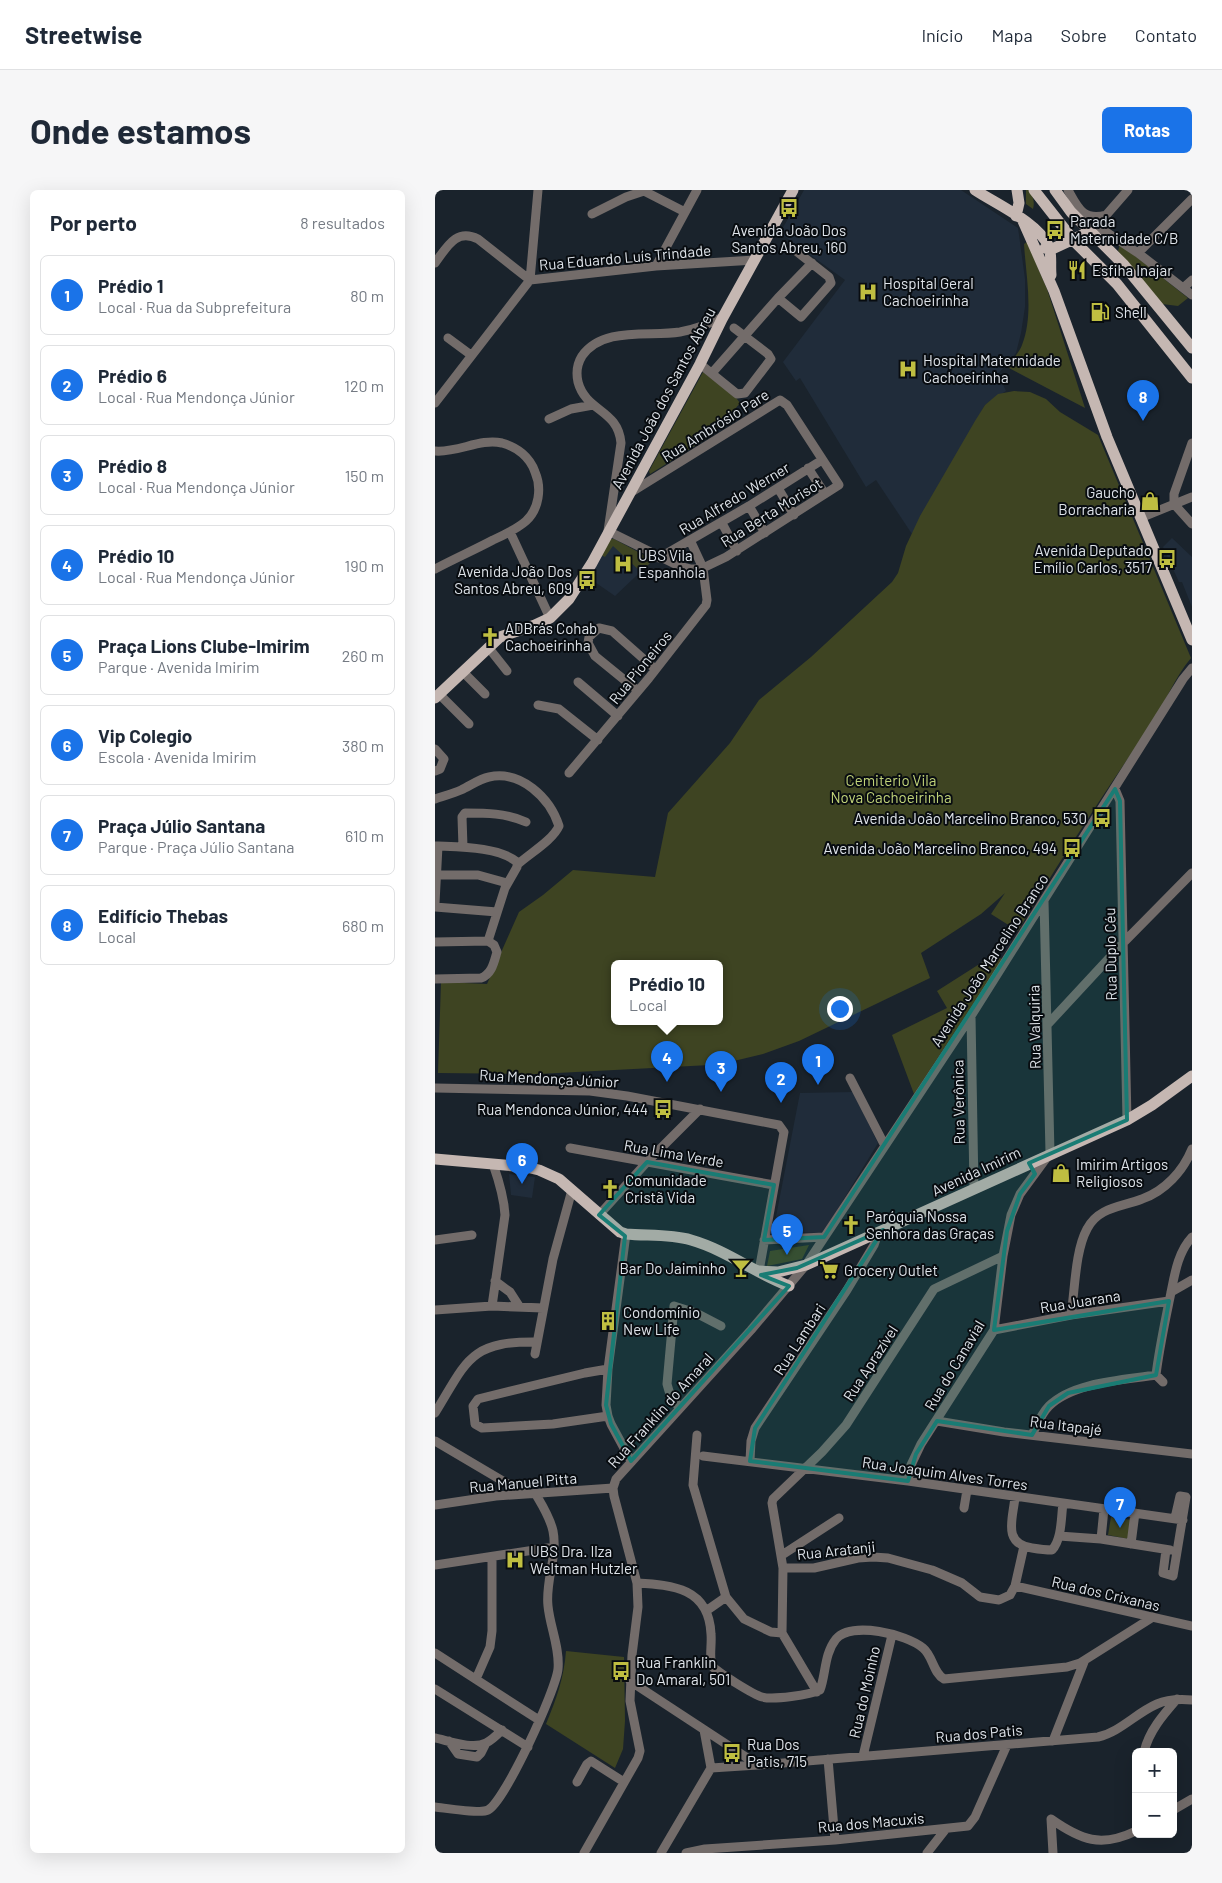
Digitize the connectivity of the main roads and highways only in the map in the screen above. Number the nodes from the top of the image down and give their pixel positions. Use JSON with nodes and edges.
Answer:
{"nodes":[{"id":1,"x":793,"y":190,"type":"edge"},
{"id":2,"x":975,"y":190,"type":"edge"},
{"id":3,"x":1017,"y":190,"type":"edge"},
{"id":4,"x":1034,"y":190,"type":"edge"},
{"id":5,"x":1055,"y":190,"type":"edge"},
{"id":6,"x":1061,"y":190,"type":"edge"},
{"id":7,"x":1020,"y":218,"type":"junction"},
{"id":8,"x":1080,"y":221,"type":"junction"},
{"id":9,"x":1094,"y":229,"type":"junction"},
{"id":10,"x":1074,"y":241,"type":"junction"},
{"id":11,"x":1050,"y":250,"type":"junction"},
{"id":12,"x":1054,"y":291,"type":"junction"},
{"id":13,"x":1192,"y":348,"type":"edge"},
{"id":14,"x":1192,"y":378,"type":"edge"},
{"id":15,"x":550,"y":616,"type":"junction"},
{"id":16,"x":1192,"y":640,"type":"edge"},
{"id":17,"x":437,"y":696,"type":"edge"},
{"id":18,"x":1190,"y":1077,"type":"edge"},
{"id":19,"x":435,"y":1159,"type":"edge"},
{"id":20,"x":759,"y":1271,"type":"junction"},
{"id":21,"x":789,"y":1286,"type":"road end"}],
"edges":[{"from":1,"to":15,"type":"main road","name":"Avenida João dos Santos Abreu"},
{"from":2,"to":7,"type":"main road"},
{"from":3,"to":7,"type":"main road"},
{"from":4,"to":10,"type":"main road"},
{"from":5,"to":8,"type":"main road"},
{"from":6,"to":8,"type":"main road"},
{"from":7,"to":11,"type":"main road"},
{"from":7,"to":12,"type":"main road"},
{"from":8,"to":9,"type":"main road"},
{"from":9,"to":10,"type":"main road"},
{"from":9,"to":13,"type":"main road"},
{"from":10,"to":11,"type":"main road"},
{"from":10,"to":14,"type":"main road"},
{"from":11,"to":12,"type":"main road"},
{"from":12,"to":16,"type":"main road"},
{"from":15,"to":17,"type":"main road","name":"Avenida João dos Santos Abreu"},
{"from":15,"to":17,"type":"main road","name":"Avenida João dos Santos Abreu"},
{"from":18,"to":20,"type":"main road","name":"Avenida Imirim"},
{"from":19,"to":20,"type":"main road","name":"Avenida Imirim"},
{"from":20,"to":21,"type":"main road"}]}
